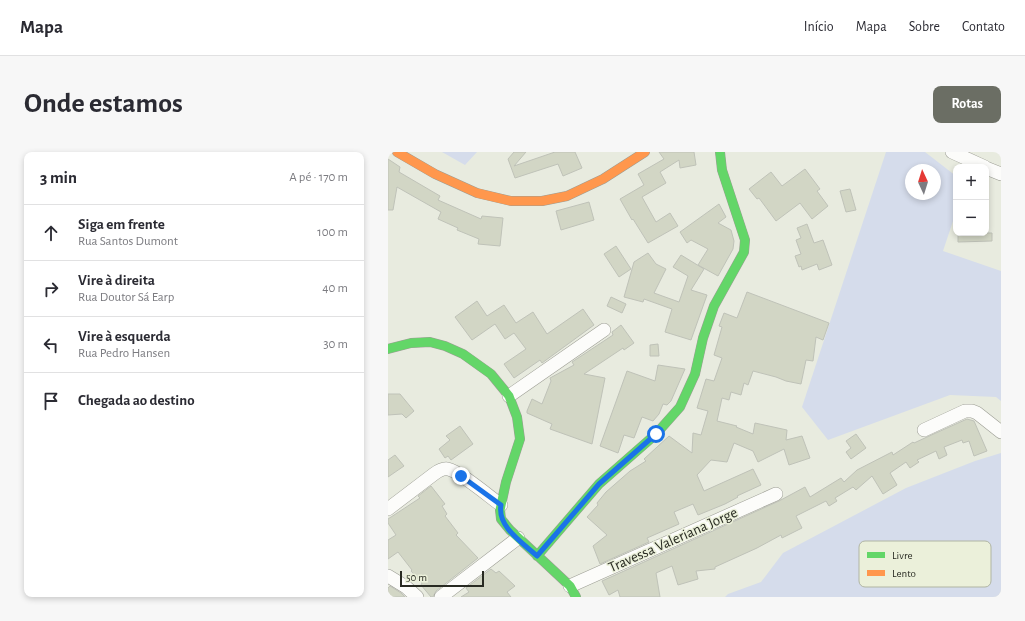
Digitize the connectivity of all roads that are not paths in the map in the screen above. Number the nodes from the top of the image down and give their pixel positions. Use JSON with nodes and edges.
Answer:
{"nodes":[{"id":1,"x":396,"y":152,"type":"edge"},
{"id":2,"x":645,"y":152,"type":"edge"},
{"id":3,"x":720,"y":152,"type":"edge"},
{"id":4,"x":952,"y":152,"type":"edge"},
{"id":5,"x":978,"y":164,"type":"edge"},
{"id":6,"x":989,"y":169,"type":"edge"},
{"id":7,"x":1001,"y":174,"type":"edge"},
{"id":8,"x":604,"y":330,"type":"dead end"},
{"id":9,"x":388,"y":349,"type":"edge"},
{"id":10,"x":509,"y":396,"type":"junction"},
{"id":11,"x":924,"y":430,"type":"dead end"},
{"id":12,"x":1001,"y":432,"type":"edge"},
{"id":13,"x":776,"y":494,"type":"dead end"},
{"id":14,"x":501,"y":505,"type":"junction"},
{"id":15,"x":388,"y":509,"type":"edge"},
{"id":16,"x":518,"y":538,"type":"junction"},
{"id":17,"x":537,"y":556,"type":"junction"},
{"id":18,"x":388,"y":576,"type":"edge"},
{"id":19,"x":573,"y":591,"type":"edge"},
{"id":20,"x":417,"y":597,"type":"edge"},
{"id":21,"x":441,"y":597,"type":"edge"}],
"edges":[{"from":1,"to":2,"type":"main road"},
{"from":3,"to":17,"type":"main road"},
{"from":4,"to":5,"type":"street"},
{"from":6,"to":7,"type":"street"},
{"from":8,"to":10,"type":"street"},
{"from":9,"to":10,"type":"main road"},
{"from":10,"to":14,"type":"main road"},
{"from":11,"to":12,"type":"street"},
{"from":13,"to":19,"type":"street","name":"Travessa Valeriana Jorge"},
{"from":14,"to":15,"type":"street"},
{"from":14,"to":16,"type":"main road"},
{"from":16,"to":17,"type":"main road"},
{"from":16,"to":21,"type":"street"},
{"from":17,"to":19,"type":"main road"},
{"from":18,"to":20,"type":"street"}]}
